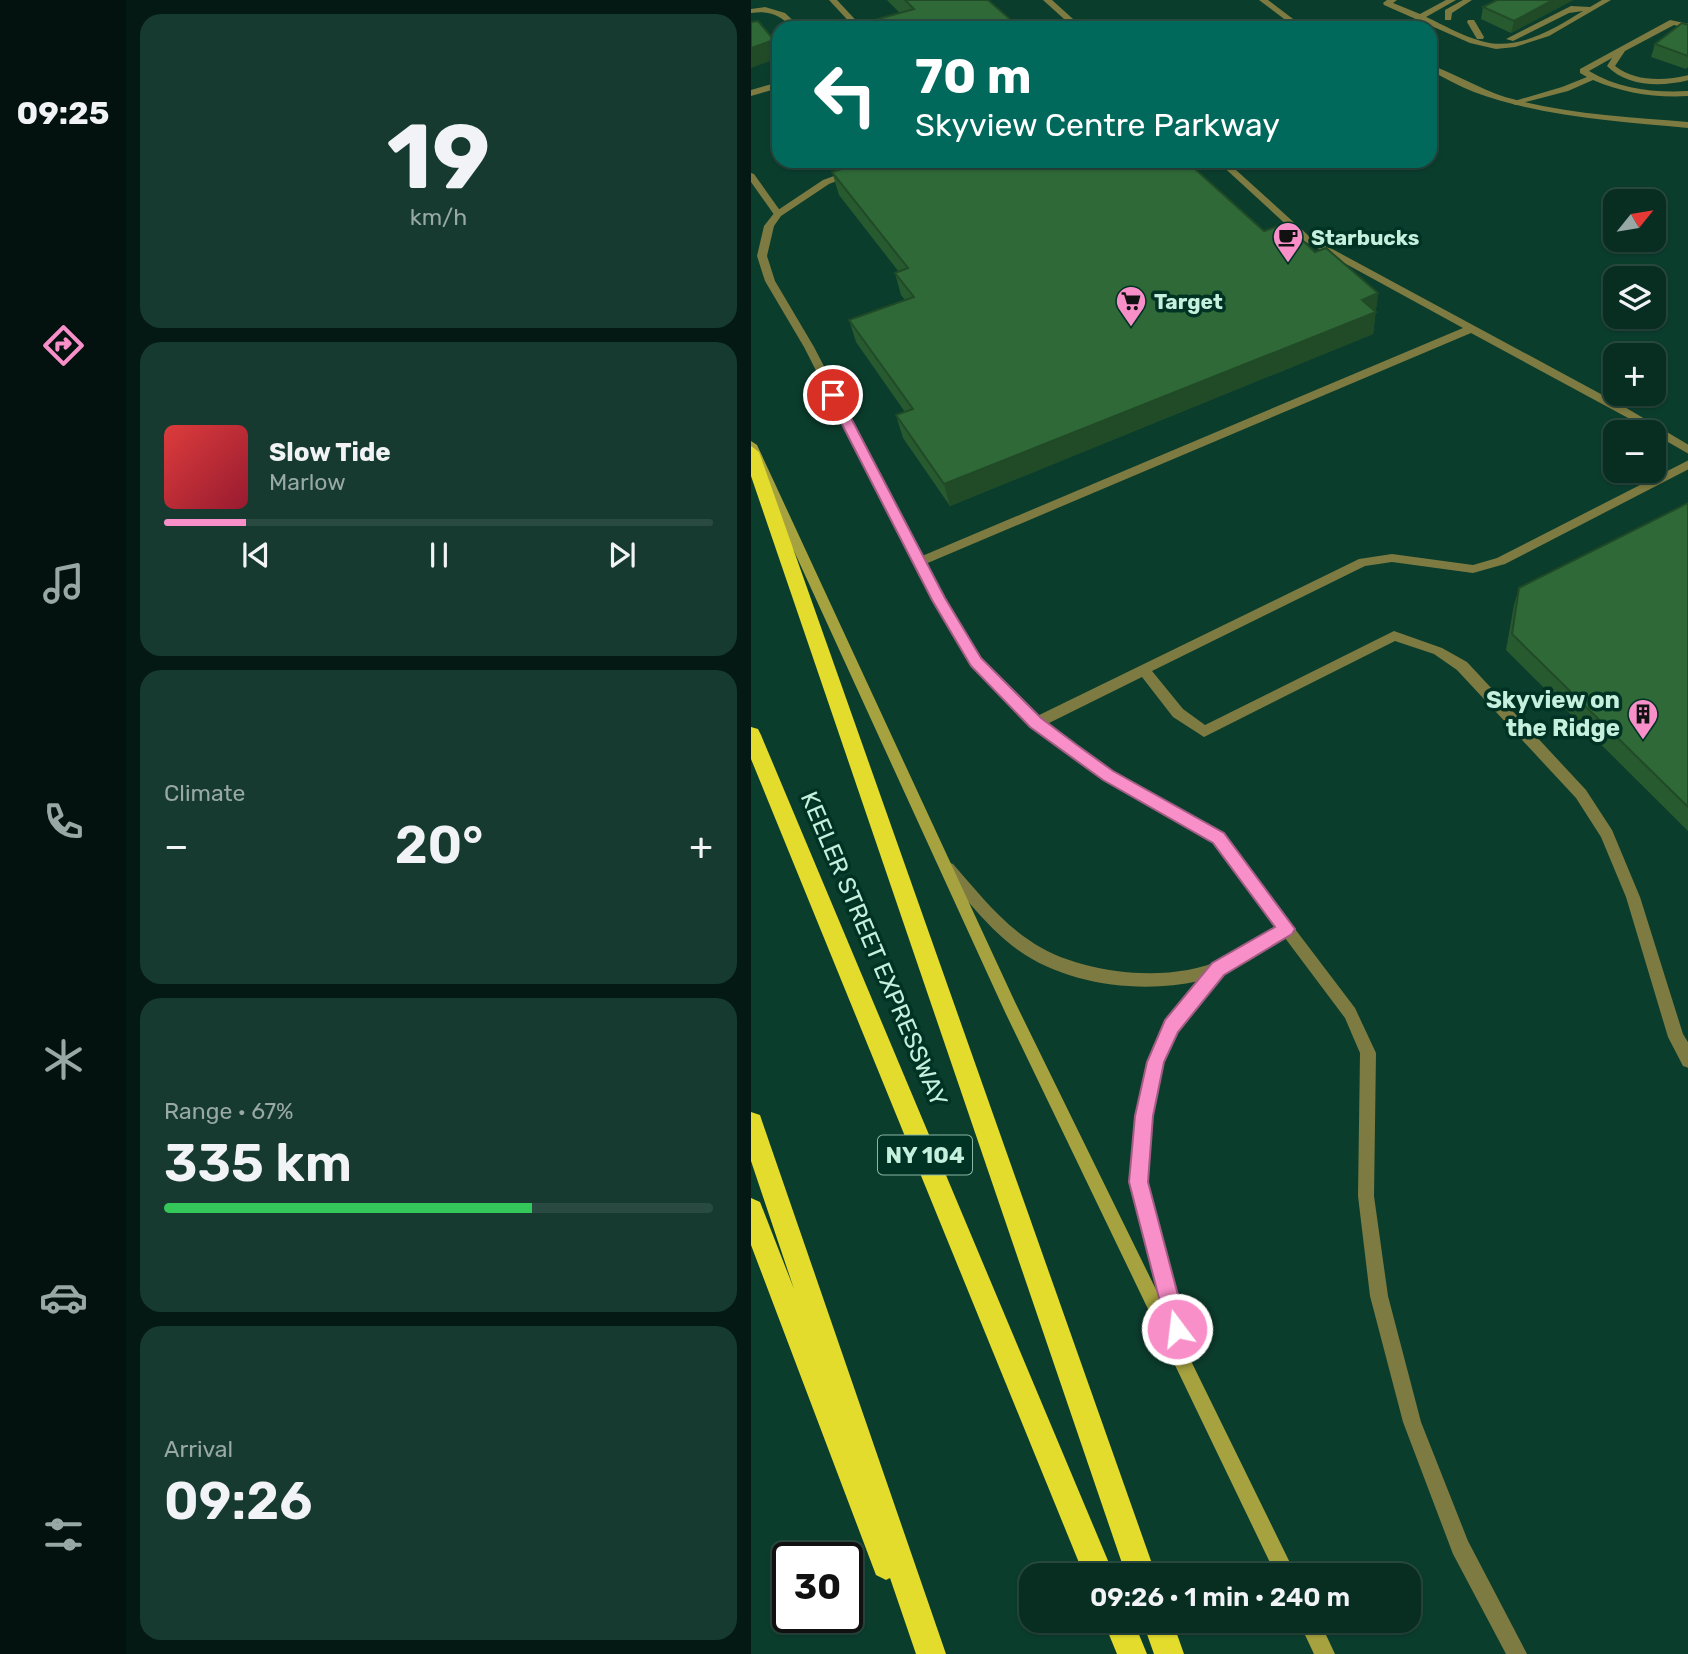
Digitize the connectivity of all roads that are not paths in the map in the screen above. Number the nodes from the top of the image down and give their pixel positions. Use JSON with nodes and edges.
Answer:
{"nodes":[{"id":1,"x":833,"y":0,"type":"edge"},
{"id":2,"x":1047,"y":0,"type":"edge"},
{"id":3,"x":1263,"y":0,"type":"edge"},
{"id":4,"x":1393,"y":0,"type":"edge"},
{"id":5,"x":1452,"y":0,"type":"edge"},
{"id":6,"x":1467,"y":0,"type":"edge"},
{"id":7,"x":1607,"y":0,"type":"edge"},
{"id":8,"x":1590,"y":10,"type":"junction"},
{"id":9,"x":751,"y":11,"type":"edge"},
{"id":10,"x":1420,"y":17,"type":"junction"},
{"id":11,"x":790,"y":21,"type":"edge"},
{"id":12,"x":852,"y":21,"type":"edge"},
{"id":13,"x":1071,"y":21,"type":"edge"},
{"id":14,"x":1292,"y":21,"type":"edge"},
{"id":15,"x":1429,"y":21,"type":"edge"},
{"id":16,"x":1437,"y":25,"type":"edge"},
{"id":17,"x":1688,"y":27,"type":"edge"},
{"id":18,"x":1480,"y":37,"type":"junction"},
{"id":19,"x":1623,"y":49,"type":"junction"},
{"id":20,"x":1437,"y":70,"type":"edge"},
{"id":21,"x":1593,"y":77,"type":"junction"},
{"id":22,"x":1688,"y":77,"type":"edge"},
{"id":23,"x":772,"y":87,"type":"edge"},
{"id":24,"x":751,"y":93,"type":"edge"},
{"id":25,"x":1688,"y":93,"type":"edge"},
{"id":26,"x":1515,"y":102,"type":"junction"},
{"id":27,"x":1688,"y":125,"type":"edge"},
{"id":28,"x":864,"y":168,"type":"edge"},
{"id":29,"x":1229,"y":168,"type":"edge"},
{"id":30,"x":751,"y":176,"type":"edge"},
{"id":31,"x":778,"y":214,"type":"junction"},
{"id":32,"x":1470,"y":329,"type":"junction"},
{"id":33,"x":751,"y":445,"type":"edge"},
{"id":34,"x":1688,"y":450,"type":"edge"},
{"id":35,"x":751,"y":452,"type":"edge"},
{"id":36,"x":1688,"y":464,"type":"edge"},
{"id":37,"x":919,"y":562,"type":"junction"},
{"id":38,"x":1144,"y":670,"type":"junction"},
{"id":39,"x":1036,"y":723,"type":"junction"},
{"id":40,"x":751,"y":735,"type":"edge"},
{"id":41,"x":944,"y":864,"type":"junction"},
{"id":42,"x":1286,"y":929,"type":"junction"},
{"id":43,"x":1218,"y":969,"type":"junction"},
{"id":44,"x":1688,"y":1061,"type":"edge"},
{"id":45,"x":751,"y":1124,"type":"edge"},
{"id":46,"x":751,"y":1211,"type":"edge"},
{"id":47,"x":1190,"y":1378,"type":"junction"},
{"id":48,"x":1094,"y":1563,"type":"edge"},
{"id":49,"x":1137,"y":1563,"type":"edge"},
{"id":50,"x":1280,"y":1563,"type":"edge"},
{"id":51,"x":1123,"y":1633,"type":"edge"},
{"id":52,"x":1162,"y":1633,"type":"edge"},
{"id":53,"x":1314,"y":1633,"type":"edge"},
{"id":54,"x":920,"y":1654,"type":"edge"},
{"id":55,"x":931,"y":1654,"type":"edge"},
{"id":56,"x":1132,"y":1654,"type":"edge"},
{"id":57,"x":1169,"y":1654,"type":"edge"},
{"id":58,"x":1324,"y":1654,"type":"edge"},
{"id":59,"x":1517,"y":1654,"type":"edge"}],
"edges":[{"from":1,"to":12,"type":"street"},
{"from":2,"to":13,"type":"street"},
{"from":3,"to":14,"type":"street"},
{"from":4,"to":10,"type":"street"},
{"from":5,"to":10,"type":"street"},
{"from":6,"to":18,"type":"street"},
{"from":6,"to":18,"type":"street"},
{"from":7,"to":8,"type":"street"},
{"from":8,"to":16,"type":"street"},
{"from":8,"to":18,"type":"street"},
{"from":9,"to":11,"type":"street"},
{"from":10,"to":15,"type":"street"},
{"from":17,"to":19,"type":"street"},
{"from":19,"to":21,"type":"street"},
{"from":19,"to":22,"type":"street"},
{"from":20,"to":26,"type":"street"},
{"from":21,"to":25,"type":"street"},
{"from":21,"to":26,"type":"street"},
{"from":23,"to":24,"type":"street"},
{"from":26,"to":27,"type":"street"},
{"from":28,"to":31,"type":"street"},
{"from":29,"to":32,"type":"street"},
{"from":30,"to":31,"type":"street"},
{"from":31,"to":37,"type":"street"},
{"from":32,"to":34,"type":"street"},
{"from":32,"to":37,"type":"street"},
{"from":33,"to":41,"type":"main road"},
{"from":35,"to":49,"type":"highway"},
{"from":36,"to":38,"type":"street"},
{"from":37,"to":39,"type":"street"},
{"from":38,"to":39,"type":"street"},
{"from":38,"to":44,"type":"street"},
{"from":39,"to":42,"type":"street"},
{"from":40,"to":48,"type":"highway","name":"KEELER STREET EXPRESSWAY","number":"NY 104"},
{"from":41,"to":43,"type":"street"},
{"from":41,"to":47,"type":"main road"},
{"from":42,"to":43,"type":"street"},
{"from":42,"to":59,"type":"street"},
{"from":43,"to":47,"type":"street"},
{"from":45,"to":55,"type":"highway"},
{"from":46,"to":54,"type":"highway"},
{"from":47,"to":50,"type":"main road"},
{"from":51,"to":56,"type":"highway"},
{"from":52,"to":57,"type":"highway"},
{"from":53,"to":58,"type":"main road"}]}
